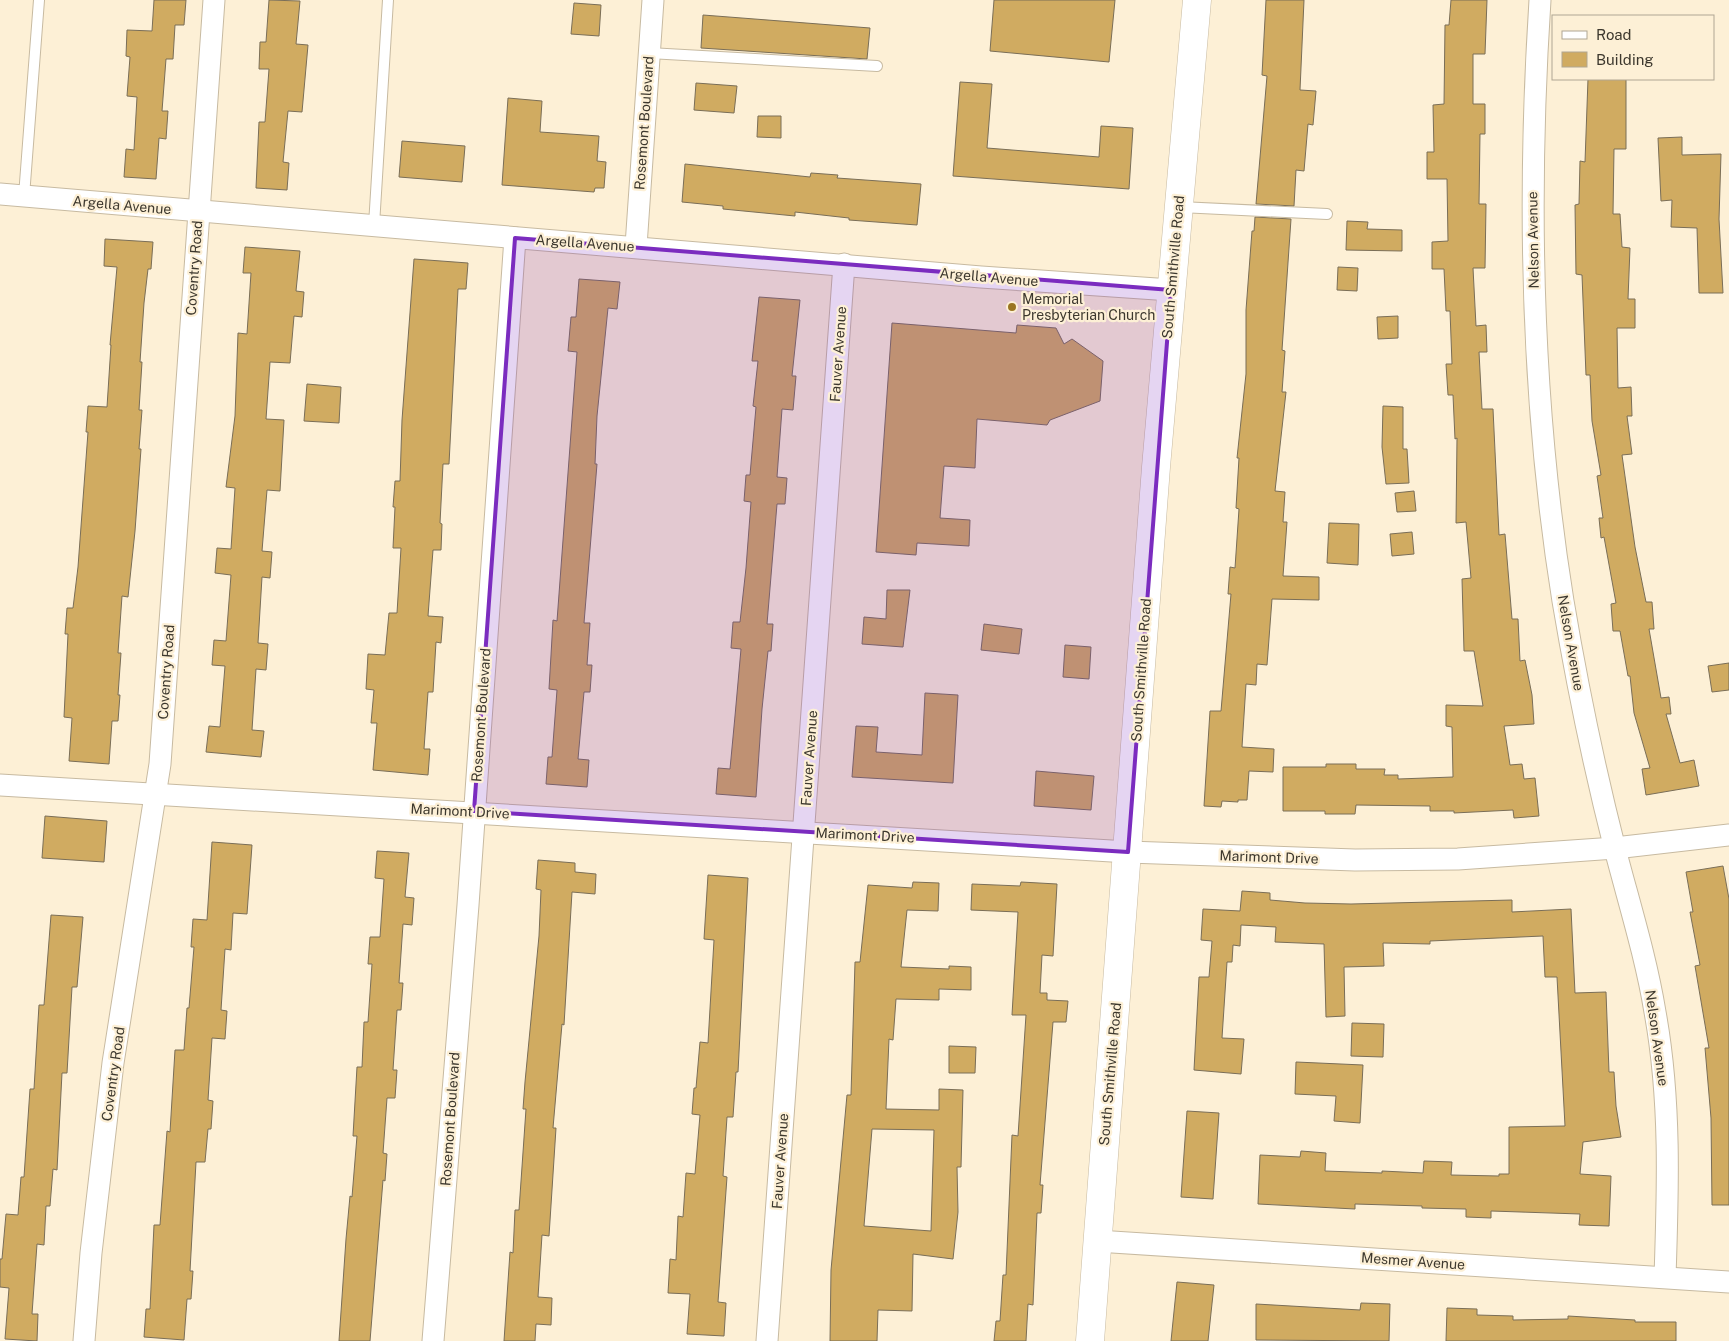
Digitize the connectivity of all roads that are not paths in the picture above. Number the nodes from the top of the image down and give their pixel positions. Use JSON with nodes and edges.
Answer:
{"nodes":[{"id":1,"x":39,"y":0,"type":"edge"},
{"id":2,"x":214,"y":0,"type":"edge"},
{"id":3,"x":388,"y":0,"type":"edge"},
{"id":4,"x":653,"y":0,"type":"edge"},
{"id":5,"x":1197,"y":0,"type":"edge"},
{"id":6,"x":1540,"y":0,"type":"edge"},
{"id":7,"x":649,"y":53,"type":"junction"},
{"id":8,"x":877,"y":66,"type":"dead end"},
{"id":9,"x":0,"y":194,"type":"edge"},
{"id":10,"x":24,"y":196,"type":"junction"},
{"id":11,"x":1179,"y":207,"type":"junction"},
{"id":12,"x":199,"y":211,"type":"junction"},
{"id":13,"x":1327,"y":214,"type":"dead end"},
{"id":14,"x":374,"y":225,"type":"junction"},
{"id":15,"x":515,"y":238,"type":"junction"},
{"id":16,"x":636,"y":246,"type":"junction"},
{"id":17,"x":844,"y":264,"type":"junction"},
{"id":18,"x":1171,"y":290,"type":"junction"},
{"id":19,"x":0,"y":784,"type":"edge"},
{"id":20,"x":155,"y":794,"type":"junction"},
{"id":21,"x":474,"y":811,"type":"junction"},
{"id":22,"x":804,"y":831,"type":"junction"},
{"id":23,"x":1729,"y":835,"type":"edge"},
{"id":24,"x":1615,"y":848,"type":"junction"},
{"id":25,"x":1128,"y":852,"type":"junction"},
{"id":26,"x":1097,"y":1241,"type":"junction"},
{"id":27,"x":1665,"y":1277,"type":"junction"},
{"id":28,"x":1729,"y":1282,"type":"edge"},
{"id":29,"x":84,"y":1341,"type":"edge"},
{"id":30,"x":433,"y":1341,"type":"edge"},
{"id":31,"x":767,"y":1341,"type":"edge"},
{"id":32,"x":1090,"y":1341,"type":"edge"}],
"edges":[{"from":1,"to":10,"type":"lane"},
{"from":2,"to":12,"type":"street","name":"Coventry Road"},
{"from":3,"to":14,"type":"lane"},
{"from":4,"to":7,"type":"street","name":"Rosemont Boulevard"},
{"from":5,"to":11,"type":"main road","name":"South Smithville Road"},
{"from":6,"to":24,"type":"street","name":"Nelson Avenue"},
{"from":7,"to":8,"type":"lane"},
{"from":7,"to":16,"type":"street","name":"Rosemont Boulevard"},
{"from":9,"to":10,"type":"street","name":"Argella Avenue"},
{"from":10,"to":12,"type":"street","name":"Argella Avenue"},
{"from":11,"to":13,"type":"lane"},
{"from":11,"to":18,"type":"main road","name":"South Smithville Road"},
{"from":12,"to":14,"type":"street","name":"Argella Avenue"},
{"from":12,"to":20,"type":"street","name":"Coventry Road"},
{"from":14,"to":15,"type":"street","name":"Argella Avenue"},
{"from":15,"to":16,"type":"street","name":"Argella Avenue"},
{"from":15,"to":21,"type":"street","name":"Rosemont Boulevard"},
{"from":16,"to":17,"type":"street","name":"Argella Avenue"},
{"from":17,"to":18,"type":"street","name":"Argella Avenue"},
{"from":17,"to":22,"type":"street","name":"Fauver Avenue"},
{"from":18,"to":25,"type":"main road","name":"South Smithville Road"},
{"from":19,"to":20,"type":"street","name":"Marimont Drive"},
{"from":20,"to":21,"type":"street","name":"Marimont Drive"},
{"from":20,"to":29,"type":"street","name":"Coventry Road"},
{"from":21,"to":22,"type":"street","name":"Marimont Drive"},
{"from":21,"to":30,"type":"street","name":"Rosemont Boulevard"},
{"from":22,"to":25,"type":"street","name":"Marimont Drive"},
{"from":22,"to":31,"type":"street","name":"Fauver Avenue"},
{"from":23,"to":24,"type":"street","name":"Marimont Drive"},
{"from":24,"to":25,"type":"street","name":"Marimont Drive"},
{"from":24,"to":27,"type":"street","name":"Nelson Avenue"},
{"from":25,"to":26,"type":"main road","name":"South Smithville Road"},
{"from":26,"to":27,"type":"street","name":"Mesmer Avenue"},
{"from":26,"to":32,"type":"main road","name":"South Smithville Road"},
{"from":27,"to":28,"type":"street","name":"Mesmer Avenue"}]}
